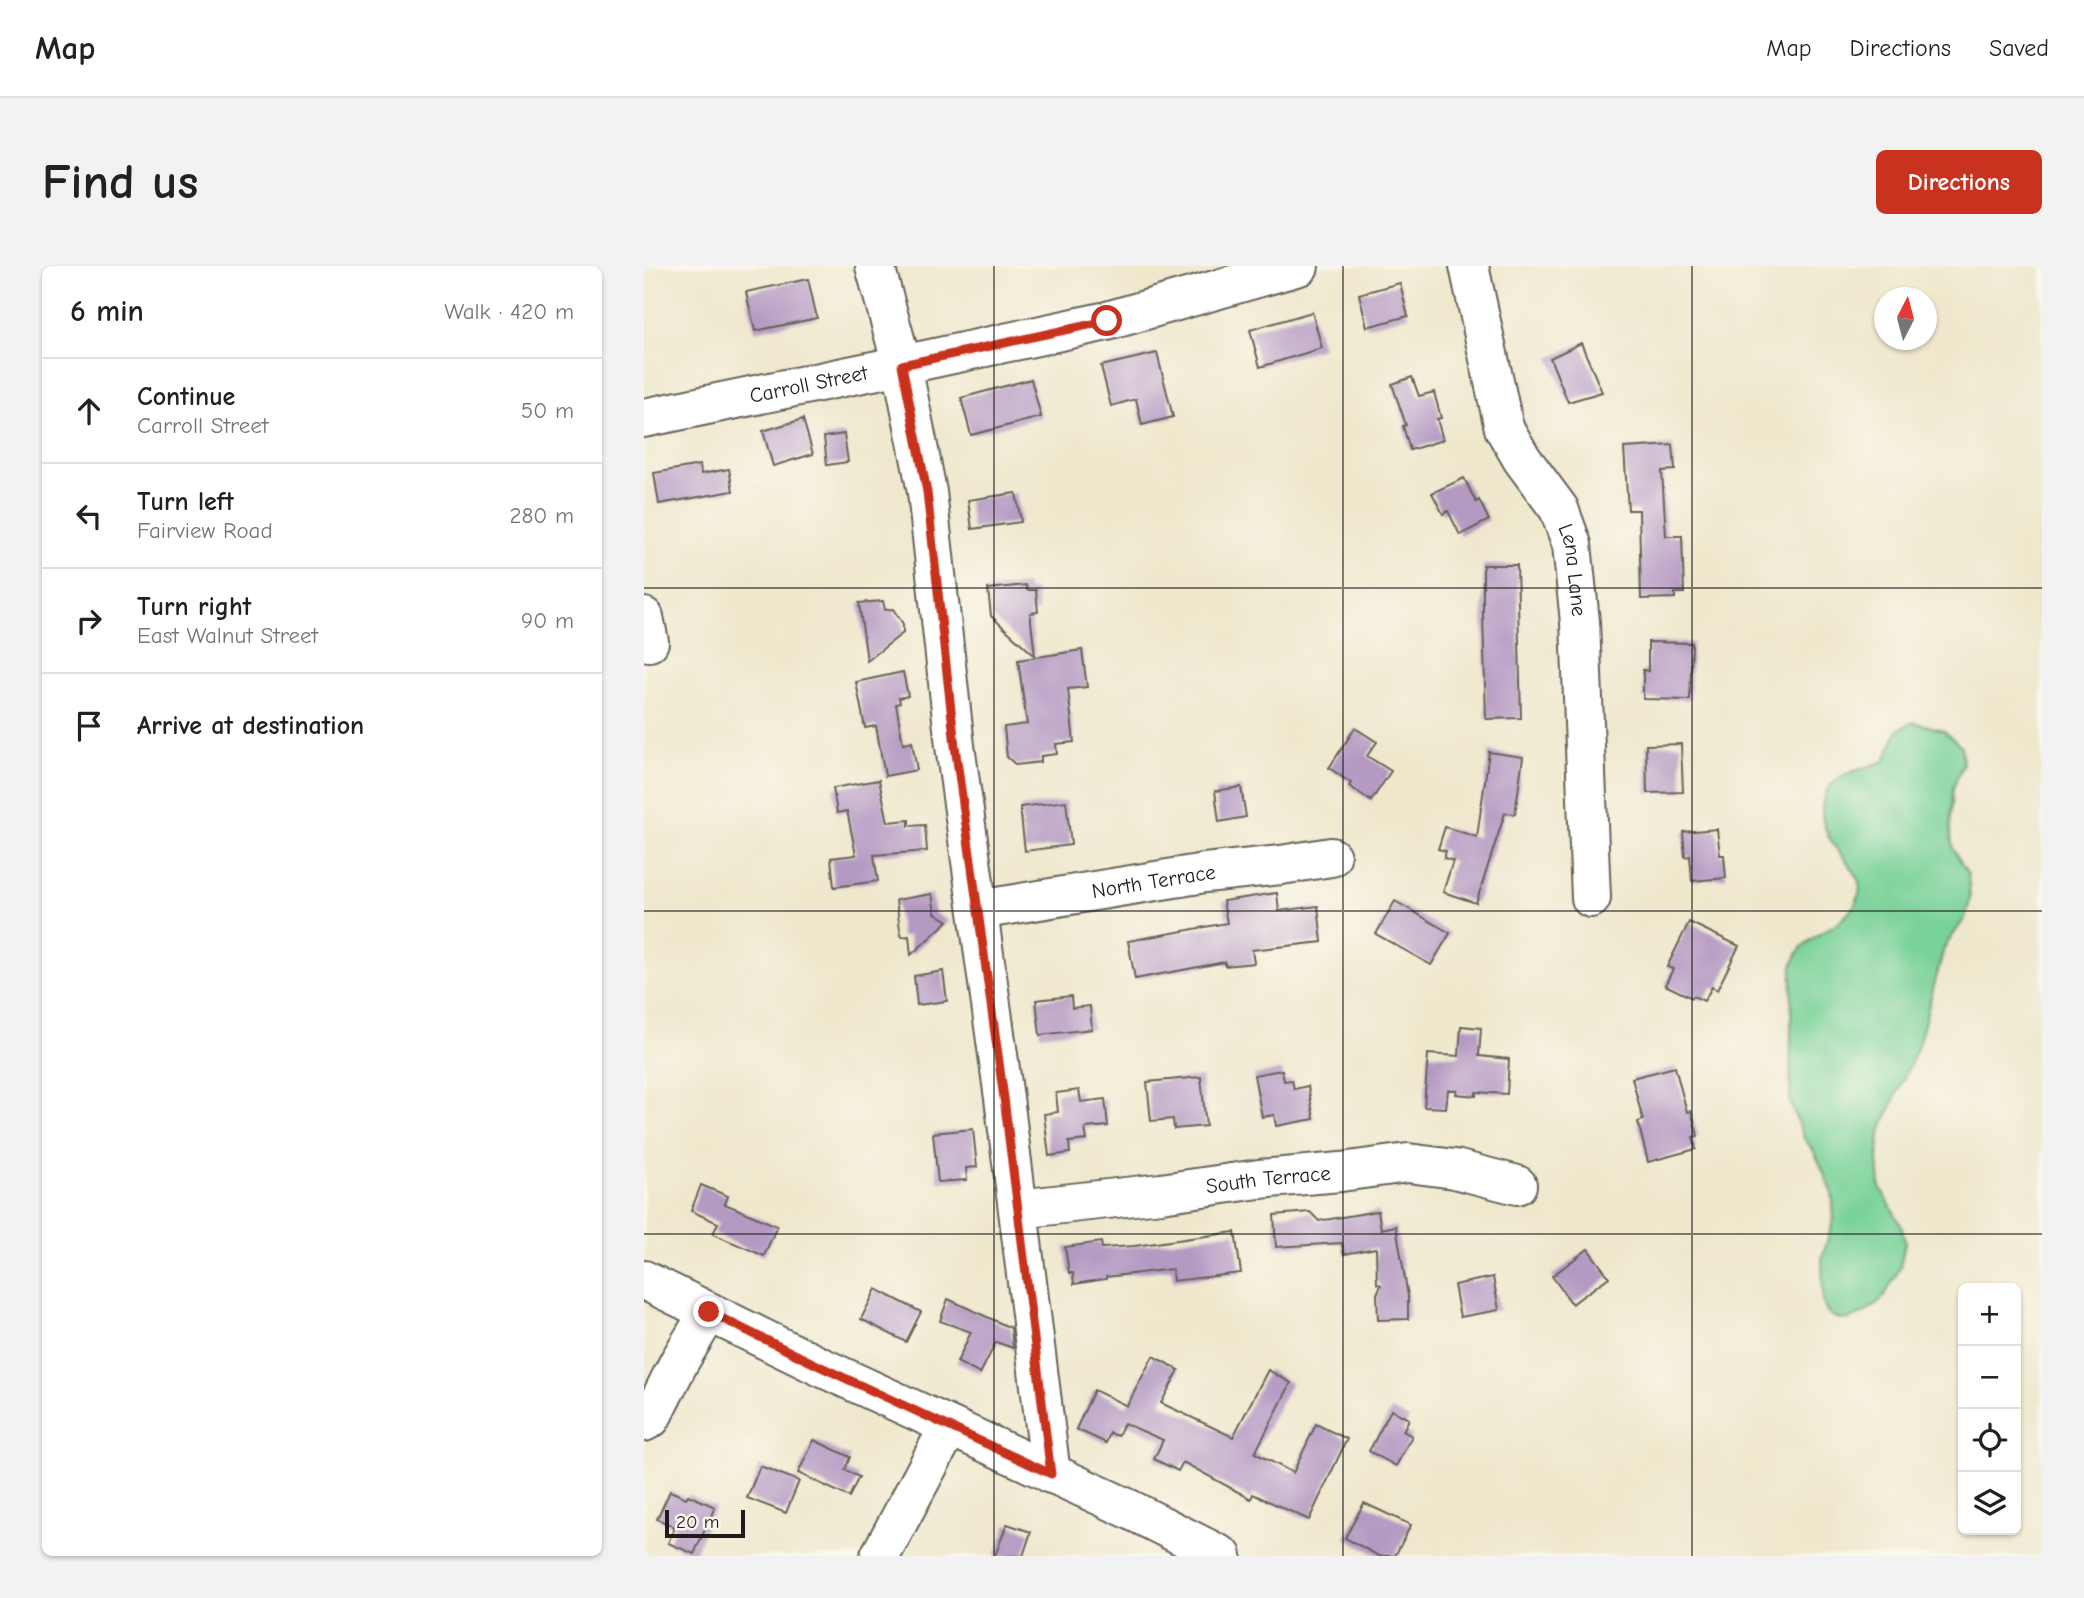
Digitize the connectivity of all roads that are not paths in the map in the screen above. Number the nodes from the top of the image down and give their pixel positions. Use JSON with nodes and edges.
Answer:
{"nodes":[{"id":1,"x":874,"y":266,"type":"edge"},
{"id":2,"x":1299,"y":266,"type":"edge"},
{"id":3,"x":1469,"y":266,"type":"edge"},
{"id":4,"x":902,"y":365,"type":"junction"},
{"id":5,"x":644,"y":418,"type":"edge"},
{"id":6,"x":1331,"y":857,"type":"dead end"},
{"id":7,"x":1591,"y":898,"type":"dead end"},
{"id":8,"x":978,"y":910,"type":"junction"},
{"id":9,"x":1517,"y":1185,"type":"dead end"},
{"id":10,"x":1018,"y":1209,"type":"junction"},
{"id":11,"x":644,"y":1280,"type":"edge"},
{"id":12,"x":709,"y":1312,"type":"junction"},
{"id":13,"x":644,"y":1422,"type":"edge"},
{"id":14,"x":948,"y":1427,"type":"junction"},
{"id":15,"x":1051,"y":1474,"type":"junction"},
{"id":16,"x":880,"y":1556,"type":"edge"},
{"id":17,"x":1222,"y":1556,"type":"edge"}],
"edges":[{"from":1,"to":4,"type":"street"},
{"from":2,"to":4,"type":"street","name":"Carroll Street"},
{"from":3,"to":7,"type":"street","name":"Lena Lane"},
{"from":4,"to":5,"type":"street","name":"Carroll Street"},
{"from":4,"to":8,"type":"street"},
{"from":6,"to":8,"type":"street","name":"North Terrace"},
{"from":8,"to":10,"type":"street"},
{"from":9,"to":10,"type":"street","name":"South Terrace"},
{"from":10,"to":15,"type":"street"},
{"from":11,"to":12,"type":"street"},
{"from":12,"to":13,"type":"street"},
{"from":12,"to":14,"type":"street"},
{"from":14,"to":15,"type":"street"},
{"from":14,"to":16,"type":"street"},
{"from":15,"to":17,"type":"street"}]}
